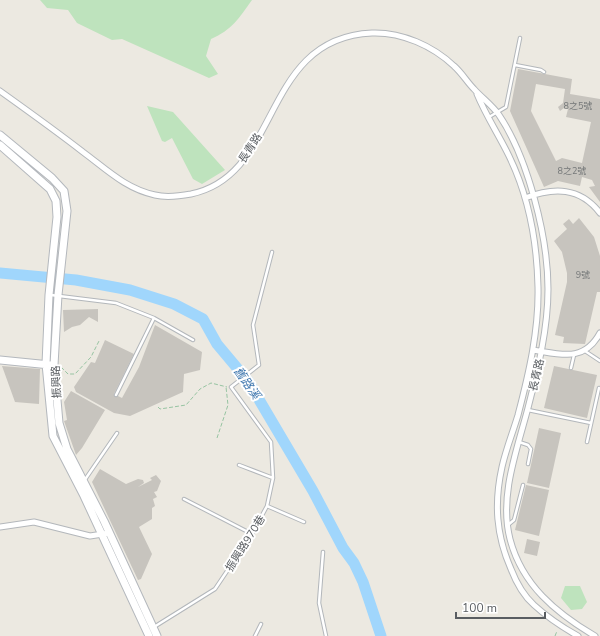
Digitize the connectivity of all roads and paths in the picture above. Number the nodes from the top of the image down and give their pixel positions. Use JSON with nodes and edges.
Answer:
{"nodes":[{"id":1,"x":520,"y":38,"type":"dead end"},
{"id":2,"x":515,"y":65,"type":"junction"},
{"id":3,"x":544,"y":72,"type":"dead end"},
{"id":4,"x":0,"y":91,"type":"edge"},
{"id":5,"x":476,"y":92,"type":"junction"},
{"id":6,"x":496,"y":112,"type":"junction"},
{"id":7,"x":489,"y":117,"type":"junction"},
{"id":8,"x":0,"y":135,"type":"edge"},
{"id":9,"x":0,"y":145,"type":"edge"},
{"id":10,"x":532,"y":195,"type":"junction"},
{"id":11,"x":525,"y":198,"type":"junction"},
{"id":12,"x":600,"y":214,"type":"edge"},
{"id":13,"x":272,"y":252,"type":"dead end"},
{"id":14,"x":49,"y":295,"type":"junction"},
{"id":15,"x":58,"y":295,"type":"junction"},
{"id":16,"x":154,"y":318,"type":"junction"},
{"id":17,"x":600,"y":334,"type":"edge"},
{"id":18,"x":193,"y":340,"type":"dead end"},
{"id":19,"x":99,"y":341,"type":"dead end"},
{"id":20,"x":533,"y":350,"type":"junction"},
{"id":21,"x":541,"y":351,"type":"junction"},
{"id":22,"x":585,"y":351,"type":"junction"},
{"id":23,"x":574,"y":354,"type":"junction"},
{"id":24,"x":0,"y":360,"type":"edge"},
{"id":25,"x":600,"y":361,"type":"edge"},
{"id":26,"x":46,"y":364,"type":"junction"},
{"id":27,"x":54,"y":365,"type":"junction"},
{"id":28,"x":571,"y":368,"type":"dead end"},
{"id":29,"x":226,"y":387,"type":"junction"},
{"id":30,"x":231,"y":387,"type":"junction"},
{"id":31,"x":599,"y":388,"type":"edge"},
{"id":32,"x":116,"y":395,"type":"dead end"},
{"id":33,"x":158,"y":407,"type":"dead end"},
{"id":34,"x":527,"y":410,"type":"junction"},
{"id":35,"x":591,"y":423,"type":"junction"},
{"id":36,"x":116,"y":433,"type":"dead end"},
{"id":37,"x":217,"y":438,"type":"dead end"},
{"id":38,"x":519,"y":442,"type":"junction"},
{"id":39,"x":587,"y":442,"type":"dead end"},
{"id":40,"x":528,"y":464,"type":"dead end"},
{"id":41,"x":239,"y":465,"type":"dead end"},
{"id":42,"x":273,"y":478,"type":"junction"},
{"id":43,"x":500,"y":482,"type":"junction"},
{"id":44,"x":81,"y":483,"type":"junction"},
{"id":45,"x":509,"y":484,"type":"junction"},
{"id":46,"x":523,"y":485,"type":"dead end"},
{"id":47,"x":184,"y":499,"type":"dead end"},
{"id":48,"x":267,"y":506,"type":"junction"},
{"id":49,"x":304,"y":522,"type":"dead end"},
{"id":50,"x":508,"y":526,"type":"junction"},
{"id":51,"x":0,"y":527,"type":"edge"},
{"id":52,"x":106,"y":534,"type":"junction"},
{"id":53,"x":252,"y":534,"type":"junction"},
{"id":54,"x":323,"y":552,"type":"dead end"},
{"id":55,"x":261,"y":624,"type":"dead end"},
{"id":56,"x":150,"y":631,"type":"edge"},
{"id":57,"x":157,"y":636,"type":"edge"},
{"id":58,"x":255,"y":636,"type":"edge"},
{"id":59,"x":326,"y":636,"type":"edge"},
{"id":60,"x":578,"y":636,"type":"edge"},
{"id":61,"x":595,"y":636,"type":"edge"}],
"edges":[{"from":1,"to":2,"type":"lane"},
{"from":2,"to":3,"type":"lane"},
{"from":2,"to":6,"type":"lane"},
{"from":4,"to":5,"type":"street","name":"長青路"},
{"from":5,"to":6,"type":"street","name":"長青路"},
{"from":5,"to":7,"type":"street","name":"長青路"},
{"from":6,"to":7,"type":"lane"},
{"from":6,"to":10,"type":"street","name":"長青路"},
{"from":7,"to":11,"type":"street","name":"長青路"},
{"from":8,"to":15,"type":"street","name":"振興路"},
{"from":9,"to":14,"type":"street","name":"振興路"},
{"from":10,"to":11,"type":"street"},
{"from":10,"to":12,"type":"street"},
{"from":10,"to":21,"type":"street","name":"長青路"},
{"from":11,"to":20,"type":"street","name":"長青路"},
{"from":13,"to":30,"type":"lane"},
{"from":14,"to":15,"type":"lane"},
{"from":14,"to":26,"type":"street","name":"振興路"},
{"from":15,"to":16,"type":"lane"},
{"from":15,"to":27,"type":"street","name":"振興路"},
{"from":16,"to":18,"type":"lane"},
{"from":16,"to":32,"type":"lane"},
{"from":17,"to":22,"type":"street"},
{"from":19,"to":27,"type":"path"},
{"from":20,"to":21,"type":"street"},
{"from":20,"to":43,"type":"street","name":"長青路"},
{"from":21,"to":23,"type":"street"},
{"from":21,"to":34,"type":"street","name":"長青路"},
{"from":22,"to":23,"type":"street"},
{"from":22,"to":25,"type":"lane"},
{"from":23,"to":28,"type":"lane"},
{"from":24,"to":26,"type":"street"},
{"from":26,"to":27,"type":"street"},
{"from":26,"to":44,"type":"street","name":"振興路"},
{"from":27,"to":44,"type":"street","name":"振興路"},
{"from":29,"to":30,"type":"path"},
{"from":29,"to":33,"type":"path"},
{"from":29,"to":37,"type":"path"},
{"from":30,"to":42,"type":"lane","name":"振興路970巷"},
{"from":31,"to":35,"type":"lane"},
{"from":34,"to":35,"type":"lane"},
{"from":34,"to":38,"type":"street","name":"長青路"},
{"from":35,"to":39,"type":"lane"},
{"from":36,"to":44,"type":"lane"},
{"from":38,"to":40,"type":"lane"},
{"from":38,"to":45,"type":"street","name":"長青路"},
{"from":41,"to":42,"type":"lane"},
{"from":42,"to":48,"type":"lane","name":"振興路970巷"},
{"from":43,"to":45,"type":"lane"},
{"from":43,"to":60,"type":"street","name":"長青路"},
{"from":44,"to":52,"type":"street","name":"振興路"},
{"from":45,"to":50,"type":"street","name":"長青路"},
{"from":46,"to":50,"type":"lane"},
{"from":47,"to":53,"type":"lane"},
{"from":48,"to":49,"type":"lane"},
{"from":48,"to":53,"type":"lane","name":"振興路970巷"},
{"from":50,"to":61,"type":"street","name":"長青路"},
{"from":51,"to":52,"type":"street"},
{"from":52,"to":56,"type":"street","name":"振興路"},
{"from":53,"to":56,"type":"lane","name":"振興路970巷"},
{"from":54,"to":59,"type":"lane"},
{"from":55,"to":58,"type":"lane"},
{"from":56,"to":57,"type":"street","name":"振興路"}]}
